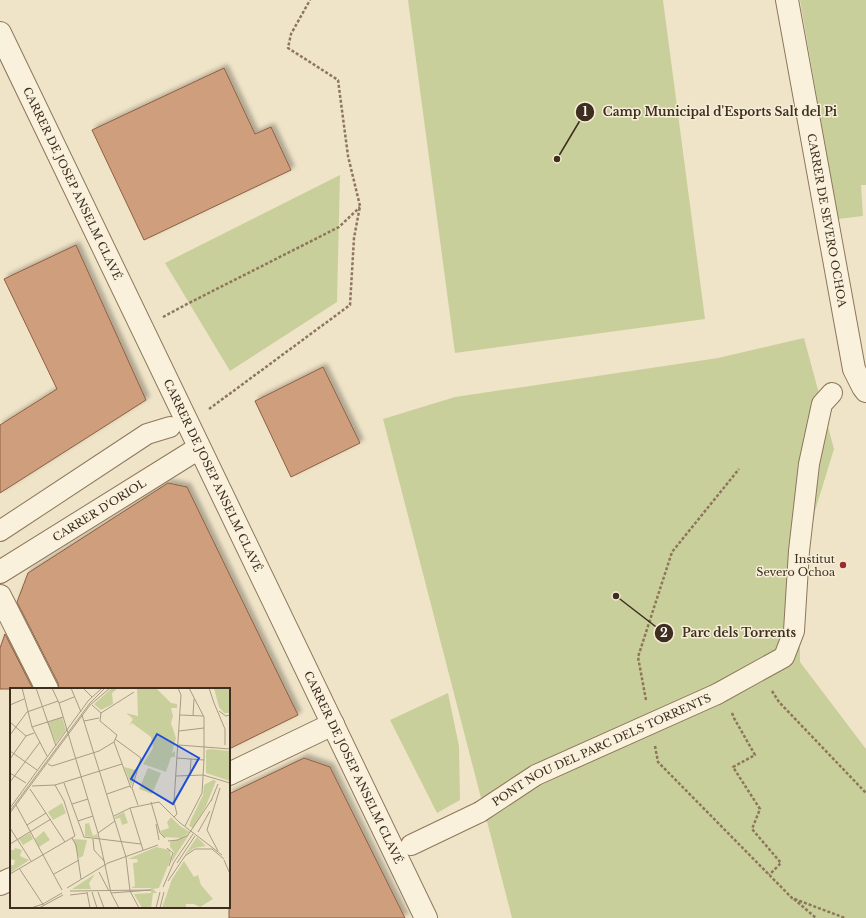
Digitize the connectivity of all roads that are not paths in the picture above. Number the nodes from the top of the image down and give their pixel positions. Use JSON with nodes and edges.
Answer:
{"nodes":[{"id":1,"x":787,"y":0,"type":"edge"},
{"id":2,"x":0,"y":33,"type":"edge"},
{"id":3,"x":866,"y":391,"type":"edge"},
{"id":4,"x":832,"y":393,"type":"dead end"},
{"id":5,"x":170,"y":427,"type":"dead end"},
{"id":6,"x":199,"y":448,"type":"junction"},
{"id":7,"x":0,"y":531,"type":"edge"},
{"id":8,"x":0,"y":572,"type":"edge"},
{"id":9,"x":0,"y":596,"type":"edge"},
{"id":10,"x":46,"y":688,"type":"edge"},
{"id":11,"x":333,"y":724,"type":"junction"},
{"id":12,"x":230,"y":774,"type":"edge"},
{"id":13,"x":411,"y":845,"type":"dead end"},
{"id":14,"x":10,"y":879,"type":"edge"},
{"id":15,"x":0,"y":884,"type":"edge"},
{"id":16,"x":426,"y":918,"type":"edge"}],
"edges":[{"from":1,"to":3,"type":"street","name":"CARRER DE SEVERO OCHOA"},
{"from":2,"to":6,"type":"street","name":"CARRER DE JOSEP ANSELM CLAVÉ"},
{"from":4,"to":13,"type":"street","name":"PONT NOU DEL PARC DELS TORRENTS","bridge":true},
{"from":5,"to":7,"type":"street"},
{"from":6,"to":8,"type":"street","name":"CARRER D'ORIOL"},
{"from":6,"to":11,"type":"street","name":"CARRER DE JOSEP ANSELM CLAVÉ"},
{"from":9,"to":10,"type":"street"},
{"from":11,"to":12,"type":"street"},
{"from":11,"to":16,"type":"street","name":"CARRER DE JOSEP ANSELM CLAVÉ"},
{"from":14,"to":15,"type":"street"}]}
